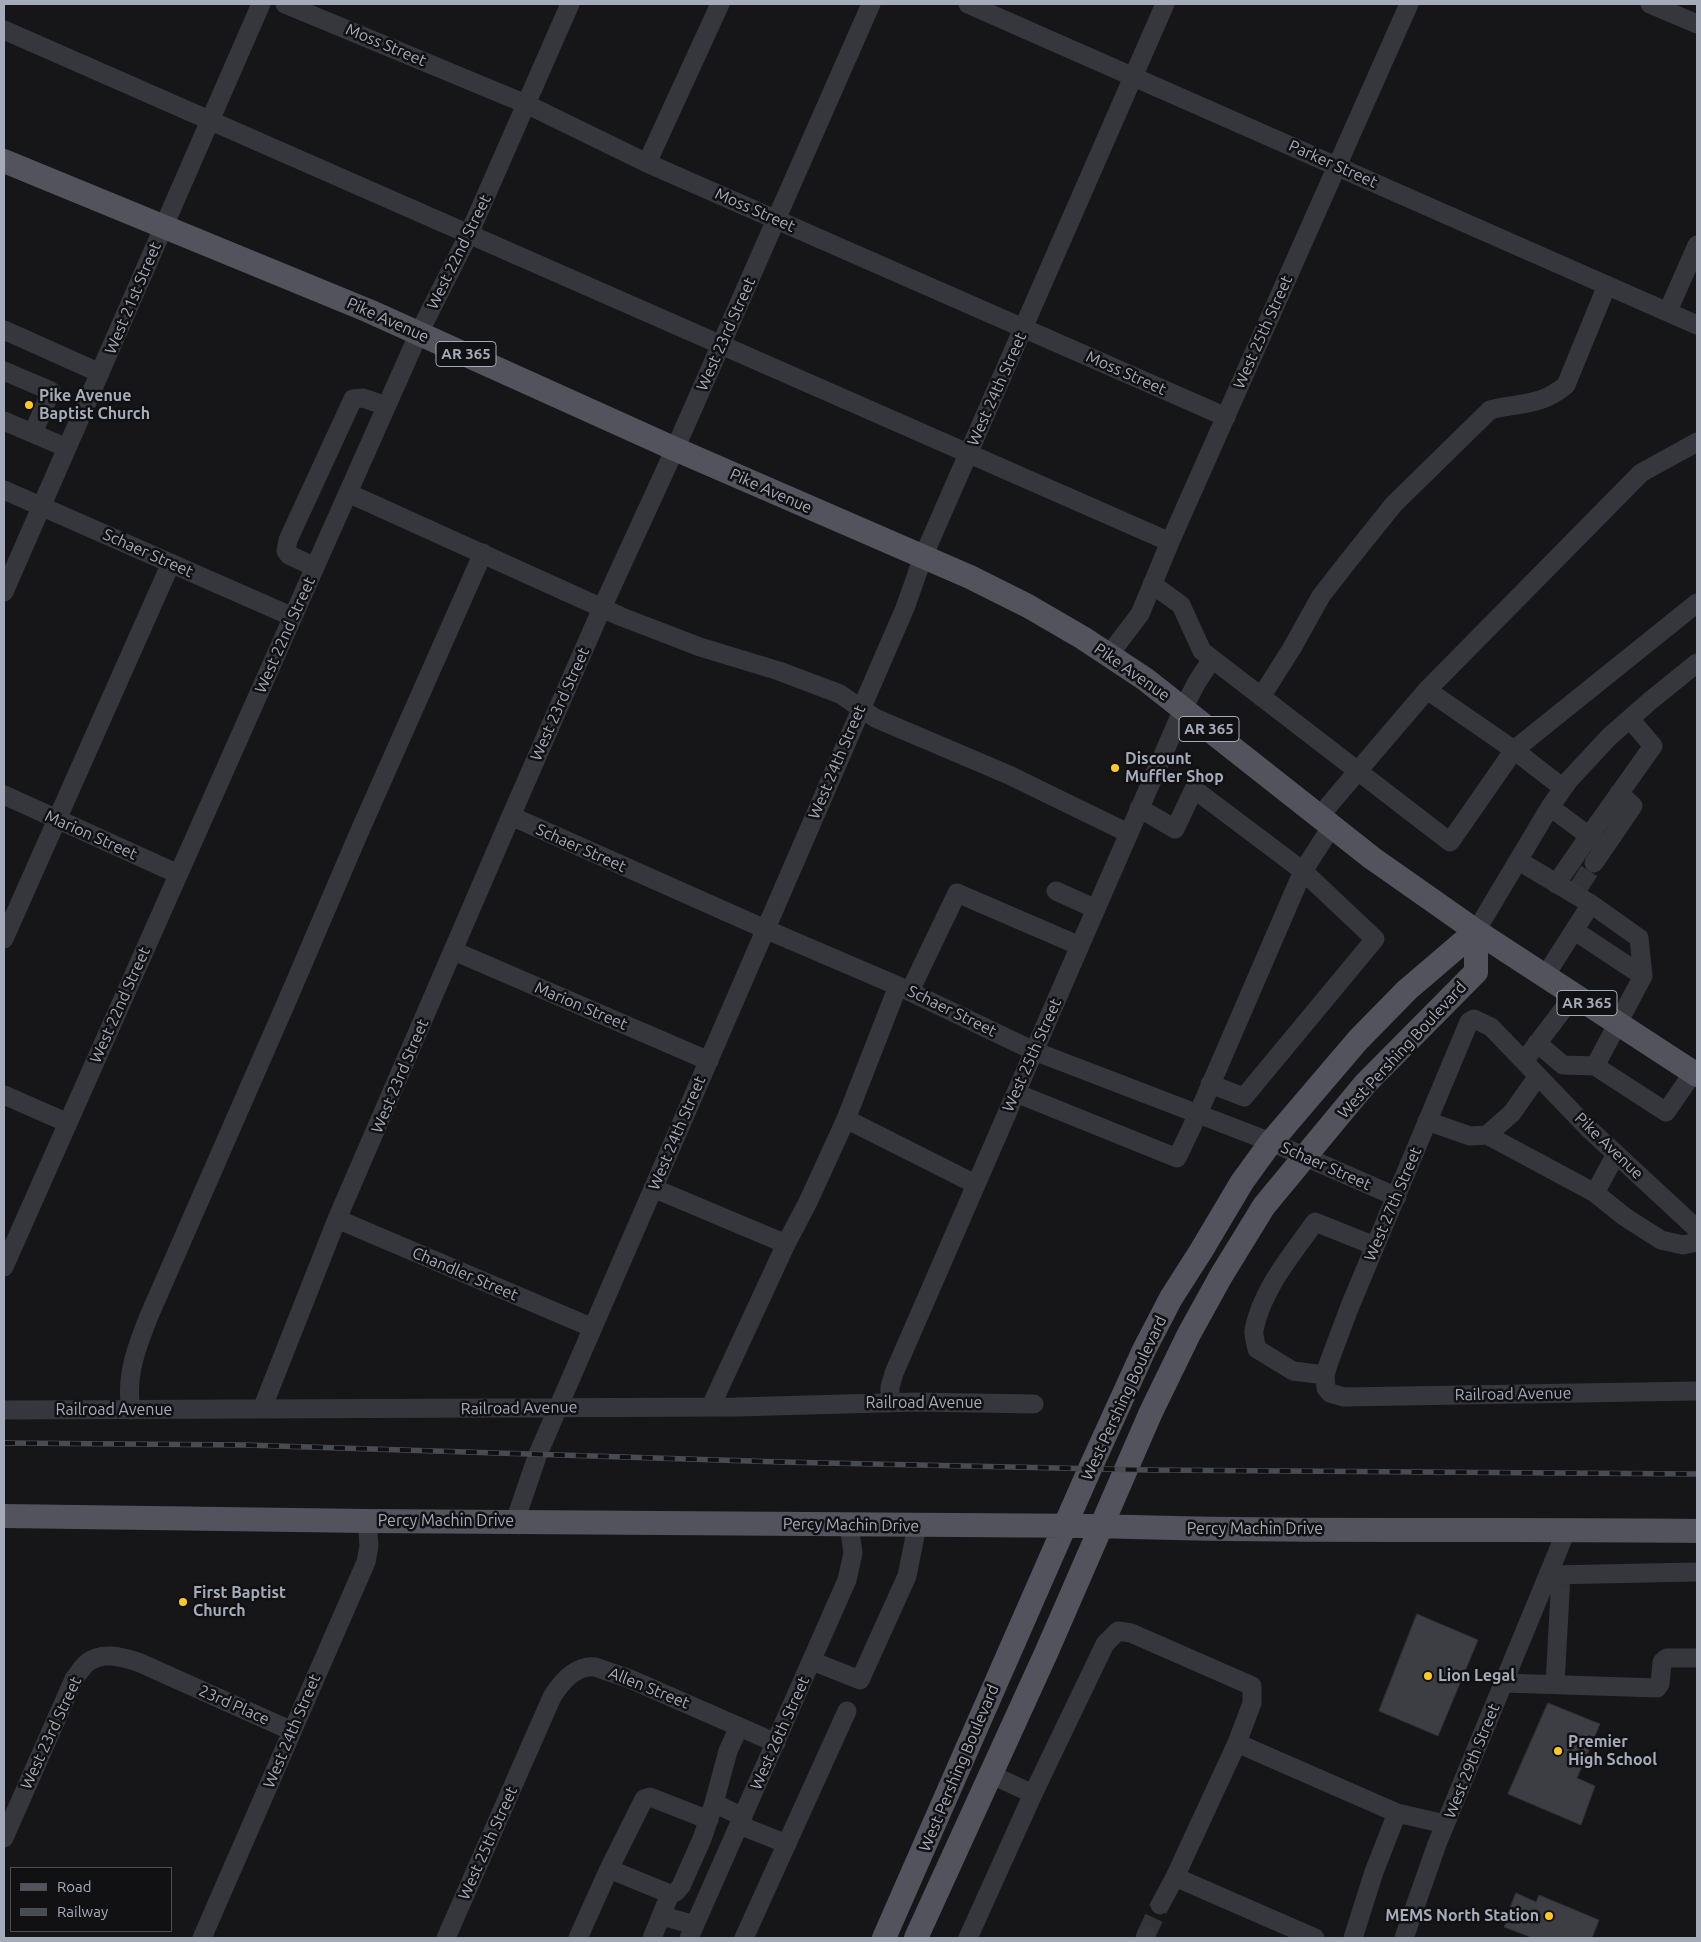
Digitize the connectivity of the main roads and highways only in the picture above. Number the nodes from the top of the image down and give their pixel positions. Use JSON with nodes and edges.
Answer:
{"nodes":[{"id":1,"x":4,"y":161,"type":"edge"},
{"id":2,"x":1476,"y":931,"type":"junction"},
{"id":3,"x":1695,"y":1074,"type":"edge"},
{"id":4,"x":4,"y":1516,"type":"edge"},
{"id":5,"x":1065,"y":1526,"type":"junction"},
{"id":6,"x":1102,"y":1526,"type":"junction"},
{"id":7,"x":1697,"y":1531,"type":"edge"},
{"id":8,"x":884,"y":1938,"type":"edge"},
{"id":9,"x":916,"y":1938,"type":"edge"}],
"edges":[{"from":1,"to":2,"type":"main road","name":"Pike Avenue","number":"AR 365"},
{"from":2,"to":3,"type":"main road","number":"AR 365"},
{"from":2,"to":5,"type":"main road","name":"West Pershing Boulevard"},
{"from":2,"to":6,"type":"main road","name":"West Pershing Boulevard"},
{"from":4,"to":5,"type":"main road","name":"Percy Machin Drive"},
{"from":5,"to":6,"type":"main road","name":"Percy Machin Drive"},
{"from":5,"to":8,"type":"main road","name":"West Pershing Boulevard"},
{"from":6,"to":7,"type":"main road","name":"Percy Machin Drive"},
{"from":6,"to":9,"type":"main road","name":"West Pershing Boulevard"}]}
